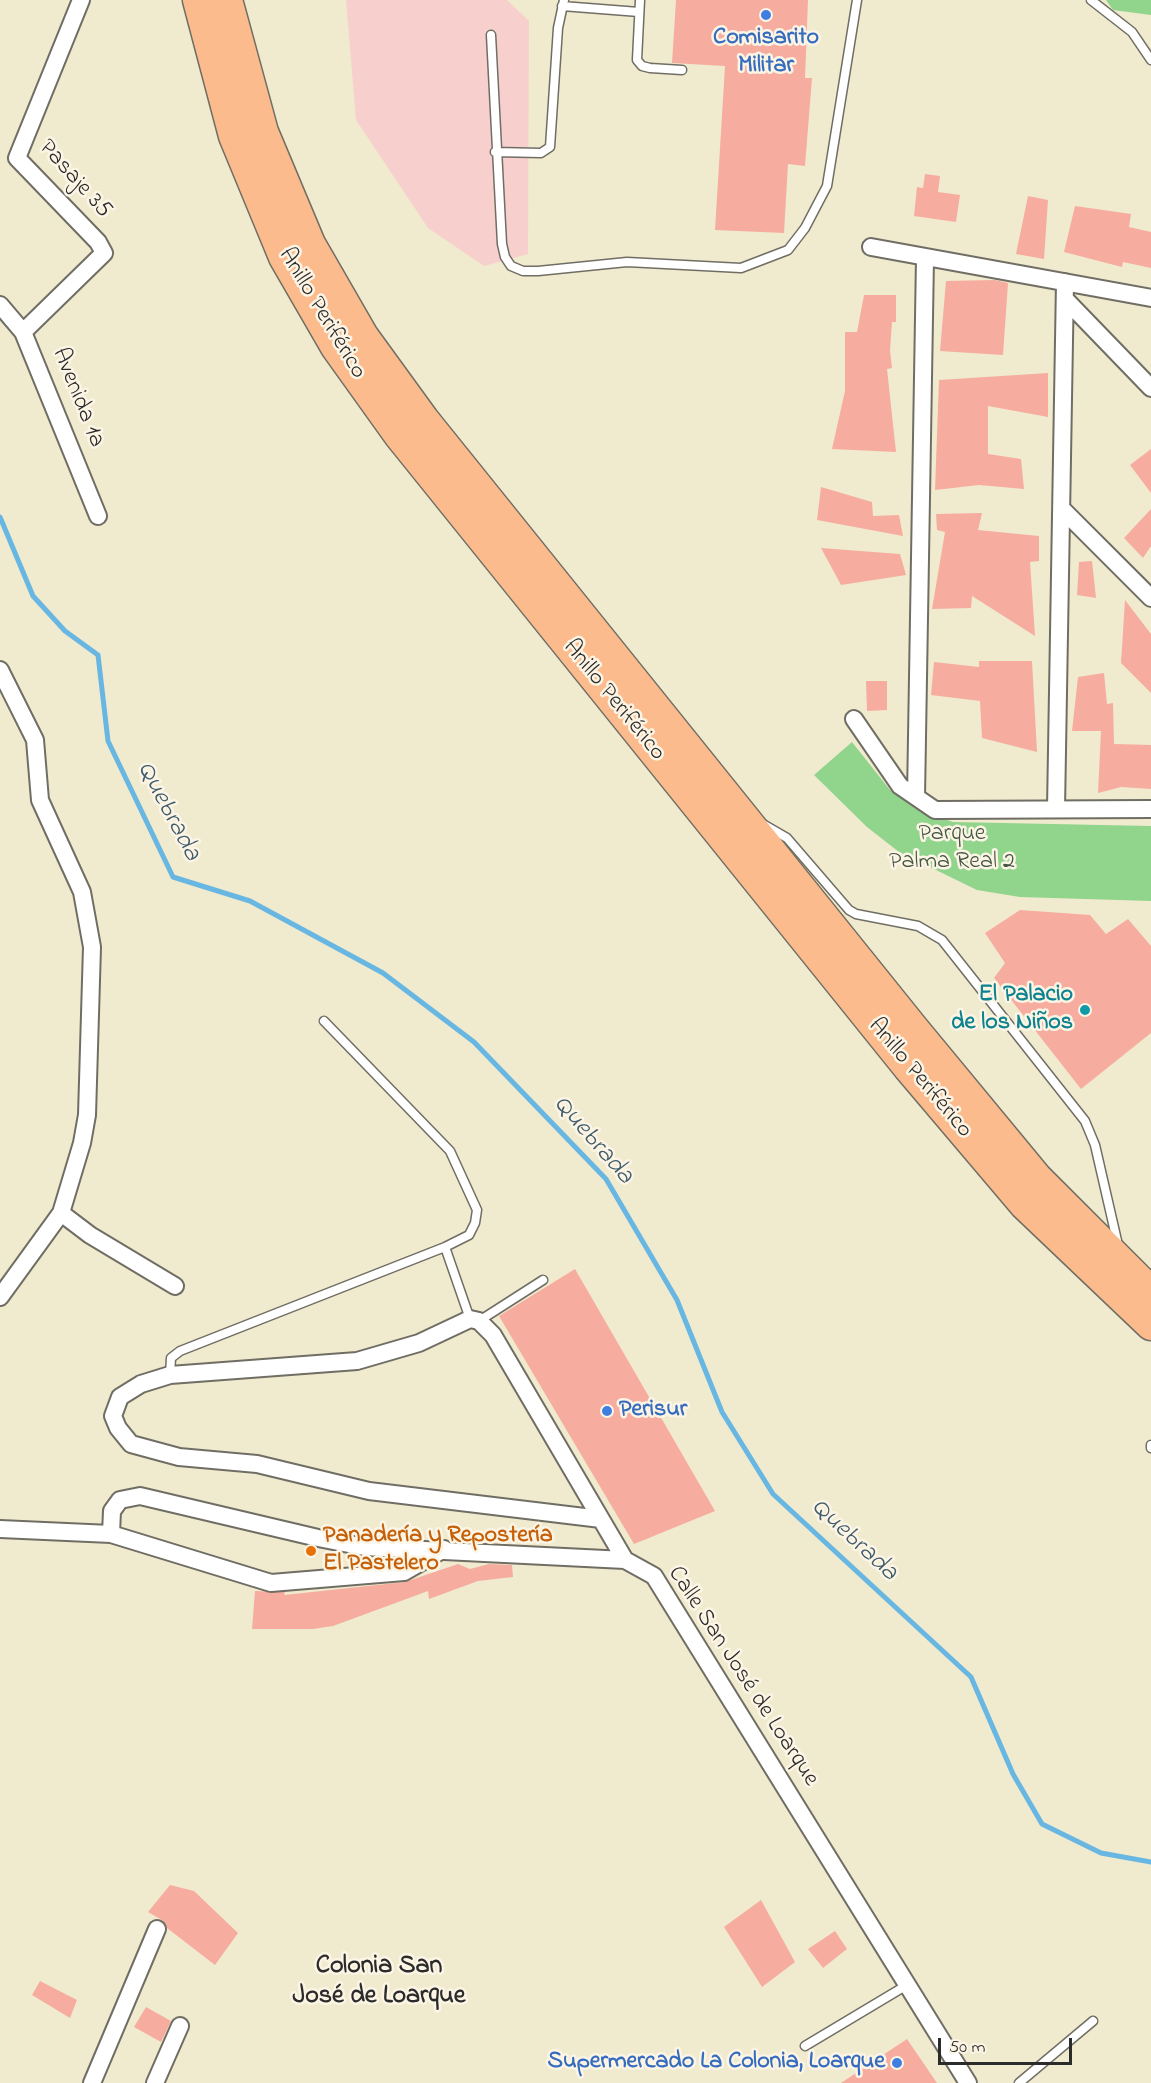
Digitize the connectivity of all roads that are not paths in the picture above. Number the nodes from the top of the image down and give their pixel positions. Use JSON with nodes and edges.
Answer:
{"nodes":[{"id":1,"x":81,"y":0,"type":"edge"},
{"id":2,"x":198,"y":0,"type":"edge"},
{"id":3,"x":227,"y":0,"type":"edge"},
{"id":4,"x":640,"y":0,"type":"edge"},
{"id":5,"x":857,"y":0,"type":"edge"},
{"id":6,"x":1091,"y":0,"type":"edge"},
{"id":7,"x":563,"y":3,"type":"edge"},
{"id":8,"x":639,"y":12,"type":"junction"},
{"id":9,"x":491,"y":35,"type":"dead end"},
{"id":10,"x":1151,"y":60,"type":"edge"},
{"id":11,"x":682,"y":70,"type":"dead end"},
{"id":12,"x":495,"y":152,"type":"junction"},
{"id":13,"x":872,"y":247,"type":"dead end"},
{"id":14,"x":926,"y":258,"type":"junction"},
{"id":15,"x":1065,"y":290,"type":"junction"},
{"id":16,"x":1151,"y":298,"type":"edge"},
{"id":17,"x":0,"y":305,"type":"edge"},
{"id":18,"x":23,"y":332,"type":"junction"},
{"id":19,"x":1151,"y":388,"type":"edge"},
{"id":20,"x":1062,"y":509,"type":"junction"},
{"id":21,"x":98,"y":516,"type":"dead end"},
{"id":22,"x":1151,"y":598,"type":"edge"},
{"id":23,"x":0,"y":670,"type":"edge"},
{"id":24,"x":854,"y":720,"type":"dead end"},
{"id":25,"x":916,"y":797,"type":"junction"},
{"id":26,"x":1056,"y":809,"type":"junction"},
{"id":27,"x":1151,"y":809,"type":"edge"},
{"id":28,"x":744,"y":818,"type":"junction"},
{"id":29,"x":324,"y":1021,"type":"dead end"},
{"id":30,"x":61,"y":1213,"type":"junction"},
{"id":31,"x":445,"y":1247,"type":"junction"},
{"id":32,"x":1123,"y":1266,"type":"junction"},
{"id":33,"x":543,"y":1280,"type":"dead end"},
{"id":34,"x":175,"y":1286,"type":"dead end"},
{"id":35,"x":1151,"y":1292,"type":"edge"},
{"id":36,"x":0,"y":1297,"type":"edge"},
{"id":37,"x":475,"y":1320,"type":"junction"},
{"id":38,"x":1151,"y":1325,"type":"edge"},
{"id":39,"x":170,"y":1375,"type":"junction"},
{"id":40,"x":601,"y":1519,"type":"junction"},
{"id":41,"x":0,"y":1529,"type":"edge"},
{"id":42,"x":111,"y":1534,"type":"junction"},
{"id":43,"x":444,"y":1549,"type":"junction"},
{"id":44,"x":625,"y":1560,"type":"junction"},
{"id":45,"x":157,"y":1929,"type":"dead end"},
{"id":46,"x":907,"y":1985,"type":"junction"},
{"id":47,"x":1093,"y":2021,"type":"dead end"},
{"id":48,"x":180,"y":2026,"type":"dead end"},
{"id":49,"x":805,"y":2046,"type":"dead end"},
{"id":50,"x":92,"y":2083,"type":"edge"},
{"id":51,"x":155,"y":2083,"type":"edge"},
{"id":52,"x":968,"y":2083,"type":"edge"},
{"id":53,"x":1019,"y":2083,"type":"edge"}],
"edges":[{"from":1,"to":18,"type":"street","name":"Pasaje 35"},
{"from":2,"to":38,"type":"highway","name":"Anillo Periférico"},
{"from":3,"to":28,"type":"highway","name":"Anillo Periférico"},
{"from":4,"to":8,"type":"lane"},
{"from":5,"to":12,"type":"lane"},
{"from":6,"to":10,"type":"lane"},
{"from":7,"to":8,"type":"lane"},
{"from":7,"to":12,"type":"lane"},
{"from":8,"to":11,"type":"lane"},
{"from":9,"to":12,"type":"lane"},
{"from":13,"to":14,"type":"street"},
{"from":14,"to":15,"type":"street"},
{"from":14,"to":25,"type":"street"},
{"from":15,"to":16,"type":"street"},
{"from":15,"to":19,"type":"street"},
{"from":15,"to":20,"type":"street"},
{"from":17,"to":18,"type":"street","name":"Avenida 1a"},
{"from":18,"to":21,"type":"street","name":"Avenida 1a"},
{"from":20,"to":22,"type":"street"},
{"from":20,"to":26,"type":"street"},
{"from":23,"to":30,"type":"street"},
{"from":24,"to":25,"type":"street"},
{"from":25,"to":26,"type":"street"},
{"from":26,"to":27,"type":"street"},
{"from":28,"to":32,"type":"highway","name":"Anillo Periférico"},
{"from":28,"to":32,"type":"lane"},
{"from":29,"to":31,"type":"lane"},
{"from":30,"to":34,"type":"street"},
{"from":30,"to":36,"type":"street"},
{"from":31,"to":37,"type":"lane"},
{"from":31,"to":39,"type":"lane"},
{"from":32,"to":35,"type":"highway","name":"Anillo Periférico"},
{"from":33,"to":37,"type":"lane"},
{"from":37,"to":39,"type":"street"},
{"from":37,"to":40,"type":"street"},
{"from":39,"to":40,"type":"street"},
{"from":40,"to":44,"type":"street"},
{"from":41,"to":42,"type":"street"},
{"from":42,"to":43,"type":"street"},
{"from":42,"to":43,"type":"street","name":"Calle San José de Loarque"},
{"from":43,"to":44,"type":"street","name":"Calle San José de Loarque"},
{"from":44,"to":46,"type":"street","name":"Calle San José de Loarque"},
{"from":45,"to":50,"type":"street"},
{"from":46,"to":49,"type":"lane"},
{"from":46,"to":52,"type":"street","name":"Calle San José de Loarque"},
{"from":47,"to":53,"type":"lane"},
{"from":48,"to":51,"type":"street"}]}
